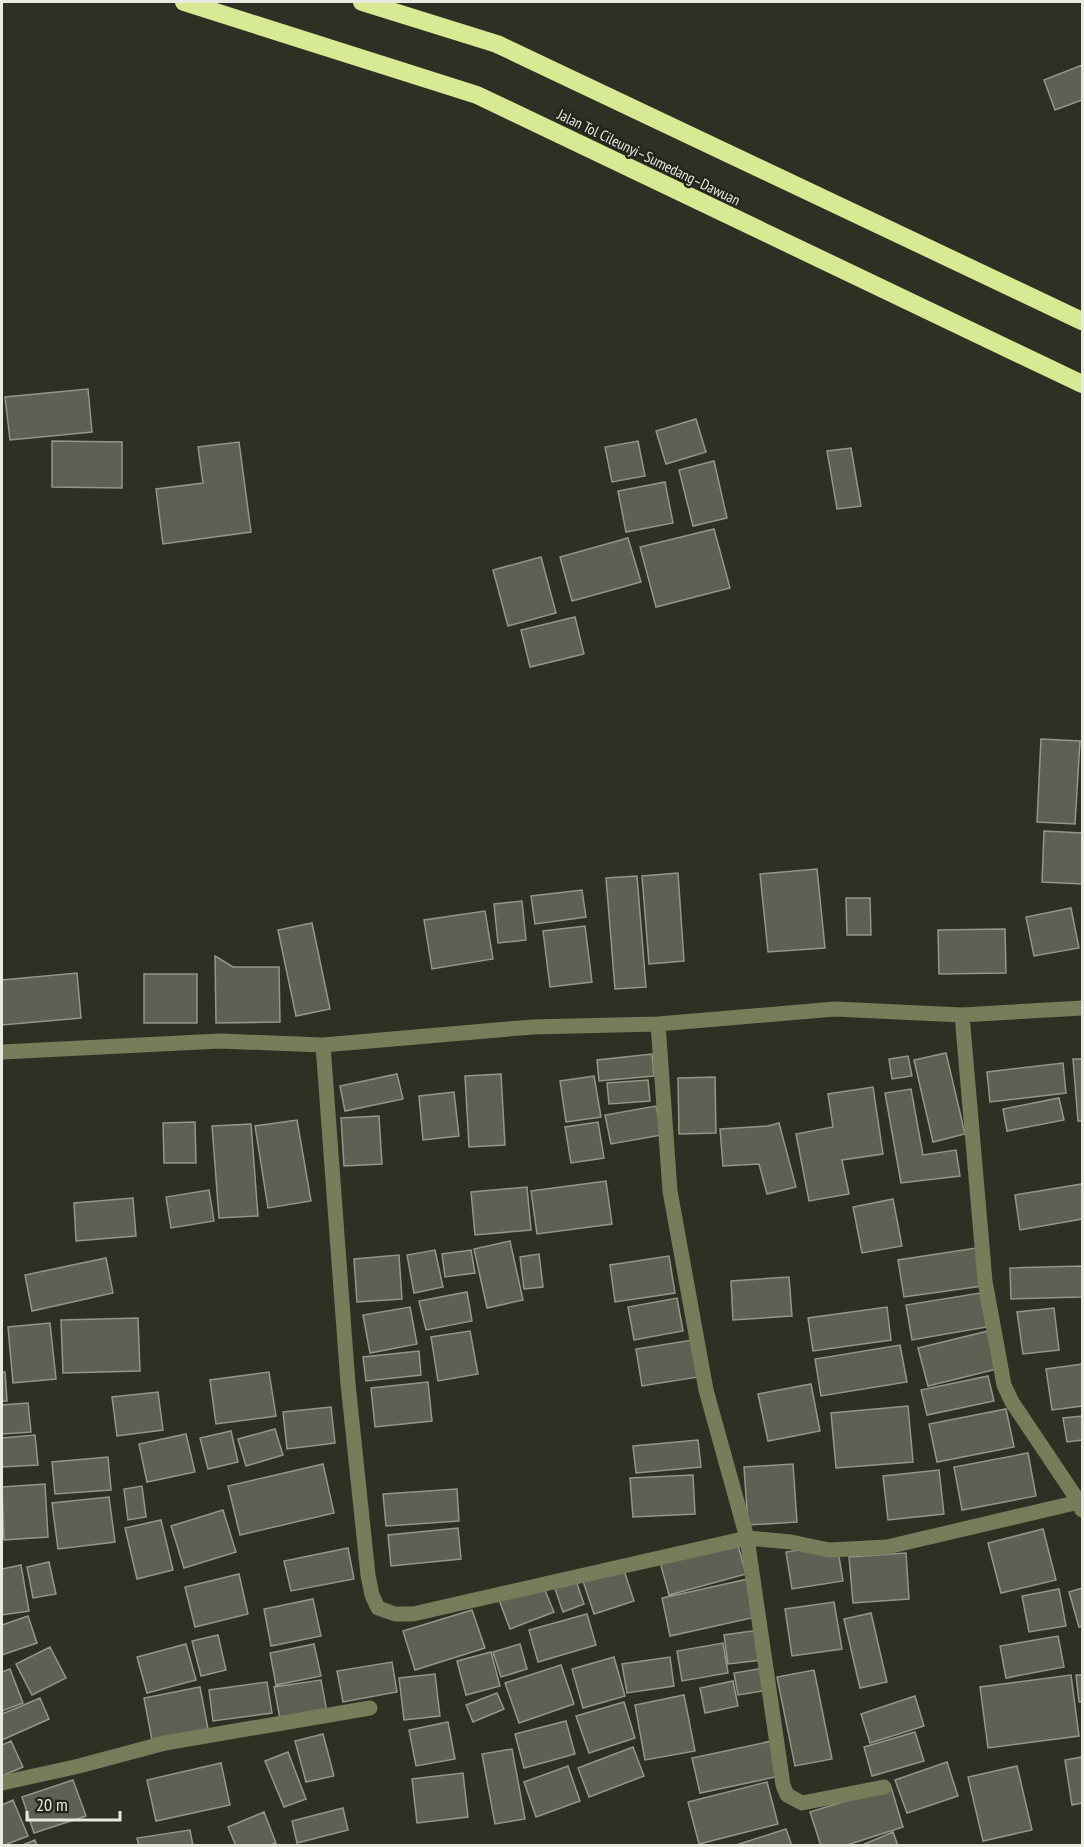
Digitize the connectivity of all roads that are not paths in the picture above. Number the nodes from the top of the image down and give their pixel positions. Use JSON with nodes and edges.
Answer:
{"nodes":[{"id":1,"x":184,"y":2,"type":"edge"},
{"id":2,"x":362,"y":2,"type":"edge"},
{"id":3,"x":1083,"y":321,"type":"edge"},
{"id":4,"x":1083,"y":384,"type":"edge"},
{"id":5,"x":1083,"y":1008,"type":"edge"},
{"id":6,"x":962,"y":1015,"type":"junction"},
{"id":7,"x":658,"y":1024,"type":"junction"},
{"id":8,"x":323,"y":1045,"type":"junction"},
{"id":9,"x":2,"y":1052,"type":"edge"},
{"id":10,"x":1081,"y":1506,"type":"edge"},
{"id":11,"x":747,"y":1538,"type":"junction"},
{"id":12,"x":370,"y":1708,"type":"dead end"},
{"id":13,"x":2,"y":1783,"type":"edge"},
{"id":14,"x":884,"y":1787,"type":"dead end"}],
"edges":[{"from":1,"to":4,"type":"highway","name":"Jalan Tol Cileunyi–Sumedang–Dawuan"},
{"from":2,"to":3,"type":"highway"},
{"from":5,"to":6,"type":"street"},
{"from":6,"to":7,"type":"street"},
{"from":6,"to":10,"type":"street"},
{"from":7,"to":8,"type":"street"},
{"from":7,"to":11,"type":"street"},
{"from":8,"to":9,"type":"street"},
{"from":8,"to":11,"type":"street"},
{"from":10,"to":11,"type":"street"},
{"from":11,"to":14,"type":"street"},
{"from":12,"to":13,"type":"street"}]}
